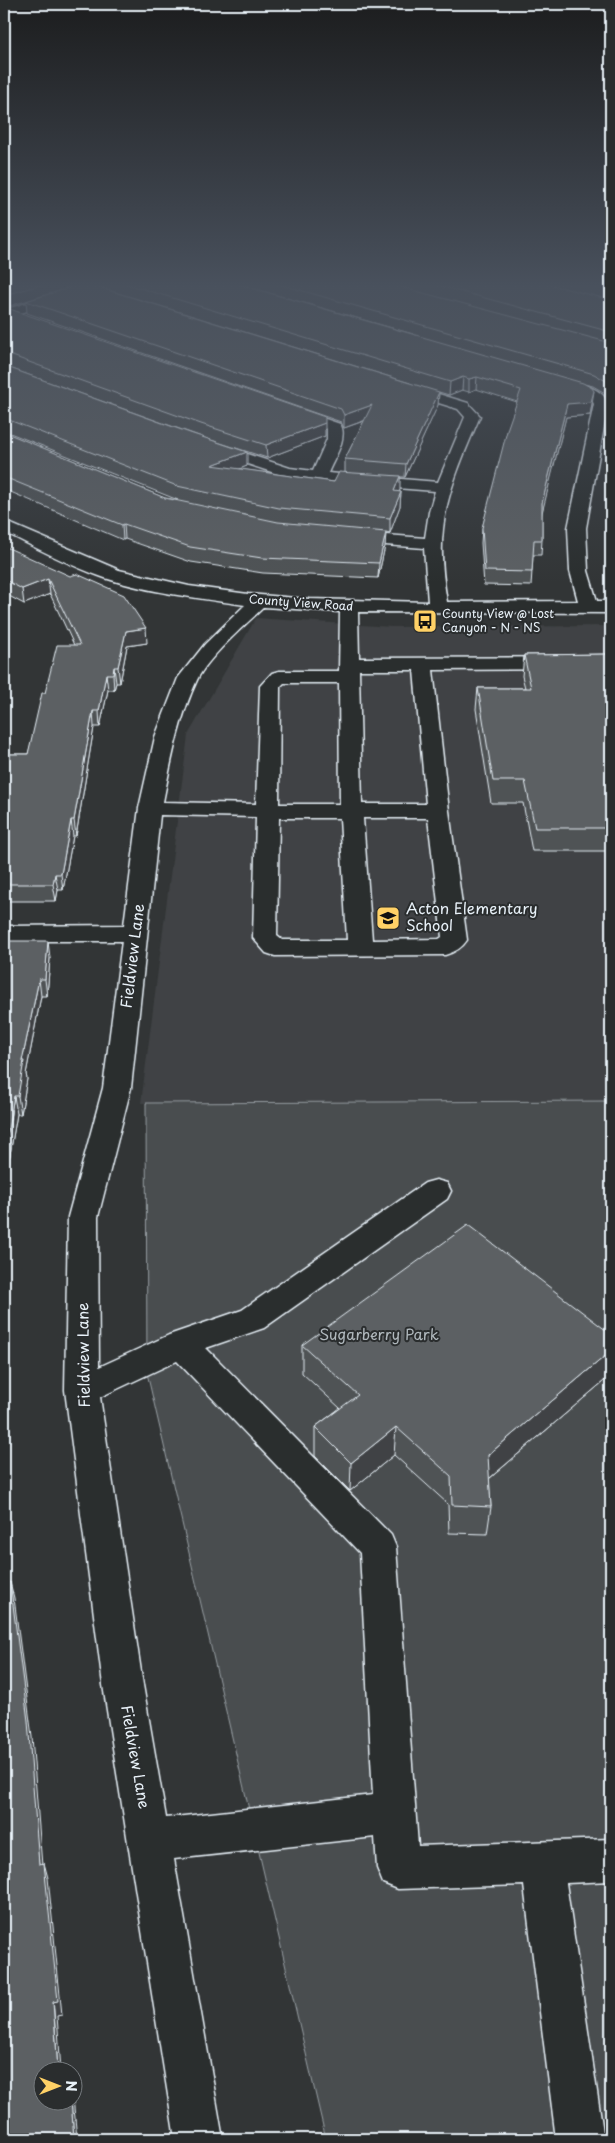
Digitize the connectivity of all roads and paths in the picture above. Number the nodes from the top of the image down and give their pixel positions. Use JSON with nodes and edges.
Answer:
{"nodes":[{"id":1,"x":388,"y":383,"type":"edge"},
{"id":2,"x":559,"y":383,"type":"edge"},
{"id":3,"x":279,"y":407,"type":"edge"},
{"id":4,"x":196,"y":442,"type":"edge"},
{"id":5,"x":318,"y":477,"type":"junction"},
{"id":6,"x":444,"y":487,"type":"junction"},
{"id":7,"x":4,"y":526,"type":"edge"},
{"id":8,"x":333,"y":535,"type":"edge"},
{"id":9,"x":433,"y":544,"type":"junction"},
{"id":10,"x":258,"y":602,"type":"junction"},
{"id":11,"x":349,"y":607,"type":"junction"},
{"id":12,"x":438,"y":607,"type":"junction"},
{"id":13,"x":589,"y":607,"type":"junction"},
{"id":14,"x":611,"y":607,"type":"edge"},
{"id":15,"x":611,"y":663,"type":"edge"},
{"id":16,"x":423,"y":664,"type":"junction"},
{"id":17,"x":349,"y":670,"type":"junction"},
{"id":18,"x":150,"y":808,"type":"junction"},
{"id":19,"x":351,"y":810,"type":"junction"},
{"id":20,"x":267,"y":811,"type":"junction"},
{"id":21,"x":438,"y":812,"type":"junction"},
{"id":22,"x":4,"y":933,"type":"edge"},
{"id":23,"x":136,"y":933,"type":"junction"},
{"id":24,"x":360,"y":948,"type":"junction"},
{"id":25,"x":436,"y":1191,"type":"dead end"},
{"id":26,"x":181,"y":1344,"type":"junction"},
{"id":27,"x":82,"y":1390,"type":"junction"},
{"id":28,"x":393,"y":1814,"type":"junction"},
{"id":29,"x":149,"y":1841,"type":"junction"},
{"id":30,"x":611,"y":1860,"type":"edge"},
{"id":31,"x":542,"y":1862,"type":"junction"},
{"id":32,"x":199,"y":2139,"type":"edge"},
{"id":33,"x":580,"y":2139,"type":"edge"}],
"edges":[{"from":1,"to":6,"type":"street"},
{"from":2,"to":13,"type":"street"},
{"from":3,"to":5,"type":"street"},
{"from":4,"to":5,"type":"street"},
{"from":5,"to":6,"type":"street"},
{"from":6,"to":9,"type":"street"},
{"from":7,"to":10,"type":"street","name":"County View Road"},
{"from":8,"to":9,"type":"street"},
{"from":9,"to":12,"type":"street"},
{"from":10,"to":11,"type":"street","name":"County View Road"},
{"from":10,"to":18,"type":"street","name":"Fieldview Lane"},
{"from":11,"to":12,"type":"street","name":"County View Road"},
{"from":11,"to":17,"type":"street"},
{"from":12,"to":13,"type":"street","name":"County View Road"},
{"from":13,"to":14,"type":"street","name":"County View Road"},
{"from":15,"to":16,"type":"street"},
{"from":16,"to":17,"type":"street"},
{"from":16,"to":21,"type":"street"},
{"from":17,"to":19,"type":"street"},
{"from":17,"to":20,"type":"street"},
{"from":18,"to":20,"type":"street"},
{"from":18,"to":23,"type":"street","name":"Fieldview Lane"},
{"from":19,"to":20,"type":"street"},
{"from":19,"to":21,"type":"street"},
{"from":19,"to":24,"type":"street"},
{"from":20,"to":24,"type":"street"},
{"from":21,"to":24,"type":"street"},
{"from":22,"to":23,"type":"street"},
{"from":23,"to":27,"type":"street","name":"Fieldview Lane"},
{"from":25,"to":26,"type":"street"},
{"from":26,"to":27,"type":"street"},
{"from":26,"to":28,"type":"street"},
{"from":27,"to":29,"type":"street","name":"Fieldview Lane"},
{"from":28,"to":29,"type":"street"},
{"from":28,"to":31,"type":"street"},
{"from":29,"to":32,"type":"street","name":"Fieldview Lane"},
{"from":30,"to":31,"type":"street"},
{"from":31,"to":33,"type":"street"}]}
